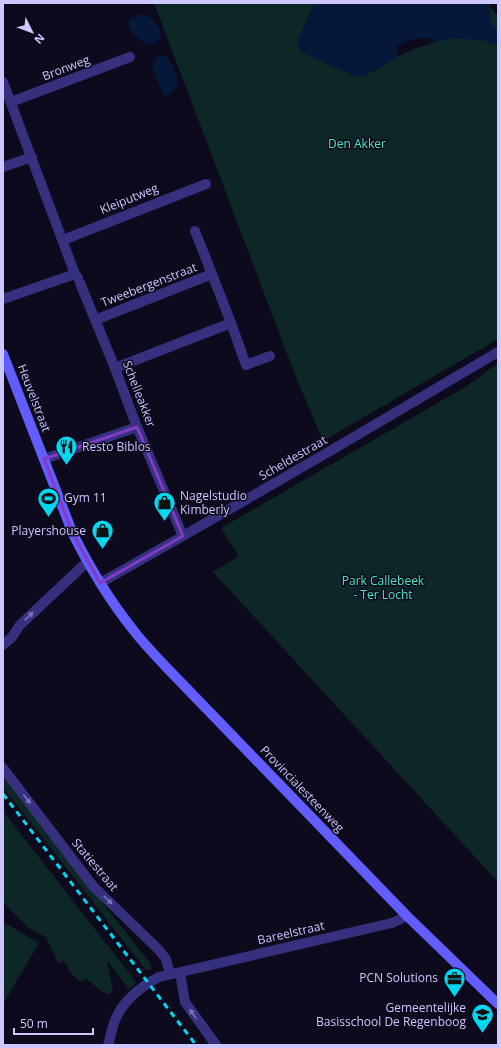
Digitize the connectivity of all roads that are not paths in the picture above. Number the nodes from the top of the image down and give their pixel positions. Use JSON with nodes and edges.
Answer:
{"nodes":[{"id":1,"x":130,"y":57,"type":"dead end"},
{"id":2,"x":3,"y":82,"type":"edge"},
{"id":3,"x":12,"y":102,"type":"junction"},
{"id":4,"x":32,"y":157,"type":"junction"},
{"id":5,"x":3,"y":168,"type":"edge"},
{"id":6,"x":206,"y":184,"type":"dead end"},
{"id":7,"x":196,"y":231,"type":"dead end"},
{"id":8,"x":63,"y":240,"type":"junction"},
{"id":9,"x":212,"y":274,"type":"junction"},
{"id":10,"x":78,"y":278,"type":"junction"},
{"id":11,"x":3,"y":299,"type":"edge"},
{"id":12,"x":95,"y":320,"type":"junction"},
{"id":13,"x":231,"y":323,"type":"junction"},
{"id":14,"x":498,"y":352,"type":"edge"},
{"id":15,"x":3,"y":356,"type":"edge"},
{"id":16,"x":270,"y":356,"type":"dead end"},
{"id":17,"x":115,"y":368,"type":"junction"},
{"id":18,"x":137,"y":426,"type":"junction"},
{"id":19,"x":44,"y":459,"type":"junction"},
{"id":20,"x":184,"y":536,"type":"junction"},
{"id":21,"x":87,"y":562,"type":"junction"},
{"id":22,"x":100,"y":582,"type":"junction"},
{"id":23,"x":3,"y":645,"type":"edge"},
{"id":24,"x":3,"y":768,"type":"edge"},
{"id":25,"x":407,"y":916,"type":"junction"},
{"id":26,"x":175,"y":974,"type":"junction"},
{"id":27,"x":498,"y":1004,"type":"edge"},
{"id":28,"x":108,"y":1045,"type":"edge"},
{"id":29,"x":216,"y":1045,"type":"edge"}],
"edges":[{"from":1,"to":3,"type":"street","name":"Bronweg"},
{"from":2,"to":3,"type":"street","name":"Schelleakker"},
{"from":3,"to":4,"type":"street","name":"Schelleakker"},
{"from":4,"to":5,"type":"street"},
{"from":4,"to":8,"type":"street","name":"Schelleakker"},
{"from":6,"to":8,"type":"street","name":"Kleiputweg"},
{"from":7,"to":9,"type":"street","name":"Tweebergenstraat"},
{"from":8,"to":10,"type":"street","name":"Schelleakker"},
{"from":9,"to":12,"type":"street","name":"Tweebergenstraat"},
{"from":9,"to":13,"type":"street","name":"Tweebergenstraat"},
{"from":10,"to":11,"type":"street"},
{"from":10,"to":12,"type":"street","name":"Schelleakker"},
{"from":12,"to":17,"type":"street","name":"Schelleakker"},
{"from":13,"to":16,"type":"street","name":"Tweebergenstraat"},
{"from":13,"to":17,"type":"street"},
{"from":14,"to":20,"type":"street","name":"Scheldestraat"},
{"from":15,"to":19,"type":"main road","name":"Heuvelstraat"},
{"from":17,"to":18,"type":"street","name":"Schelleakker"},
{"from":18,"to":19,"type":"street"},
{"from":18,"to":20,"type":"street","name":"Schelleakker"},
{"from":19,"to":21,"type":"main road","name":"Heuvelstraat"},
{"from":20,"to":22,"type":"street","name":"Scheldestraat"},
{"from":21,"to":22,"type":"main road","name":"Heuvelstraat"},
{"from":23,"to":21,"type":"street","one_way":true},
{"from":22,"to":25,"type":"main road","name":"Provincialesteenweg"},
{"from":24,"to":26,"type":"street","name":"Statiestraat","one_way":true},
{"from":25,"to":26,"type":"street","name":"Bareelstraat"},
{"from":25,"to":27,"type":"main road","name":"Provincialesteenweg"},
{"from":26,"to":28,"type":"street","name":"Bareelstraat"},
{"from":29,"to":26,"type":"street","name":"Statiestraat","one_way":true}]}
